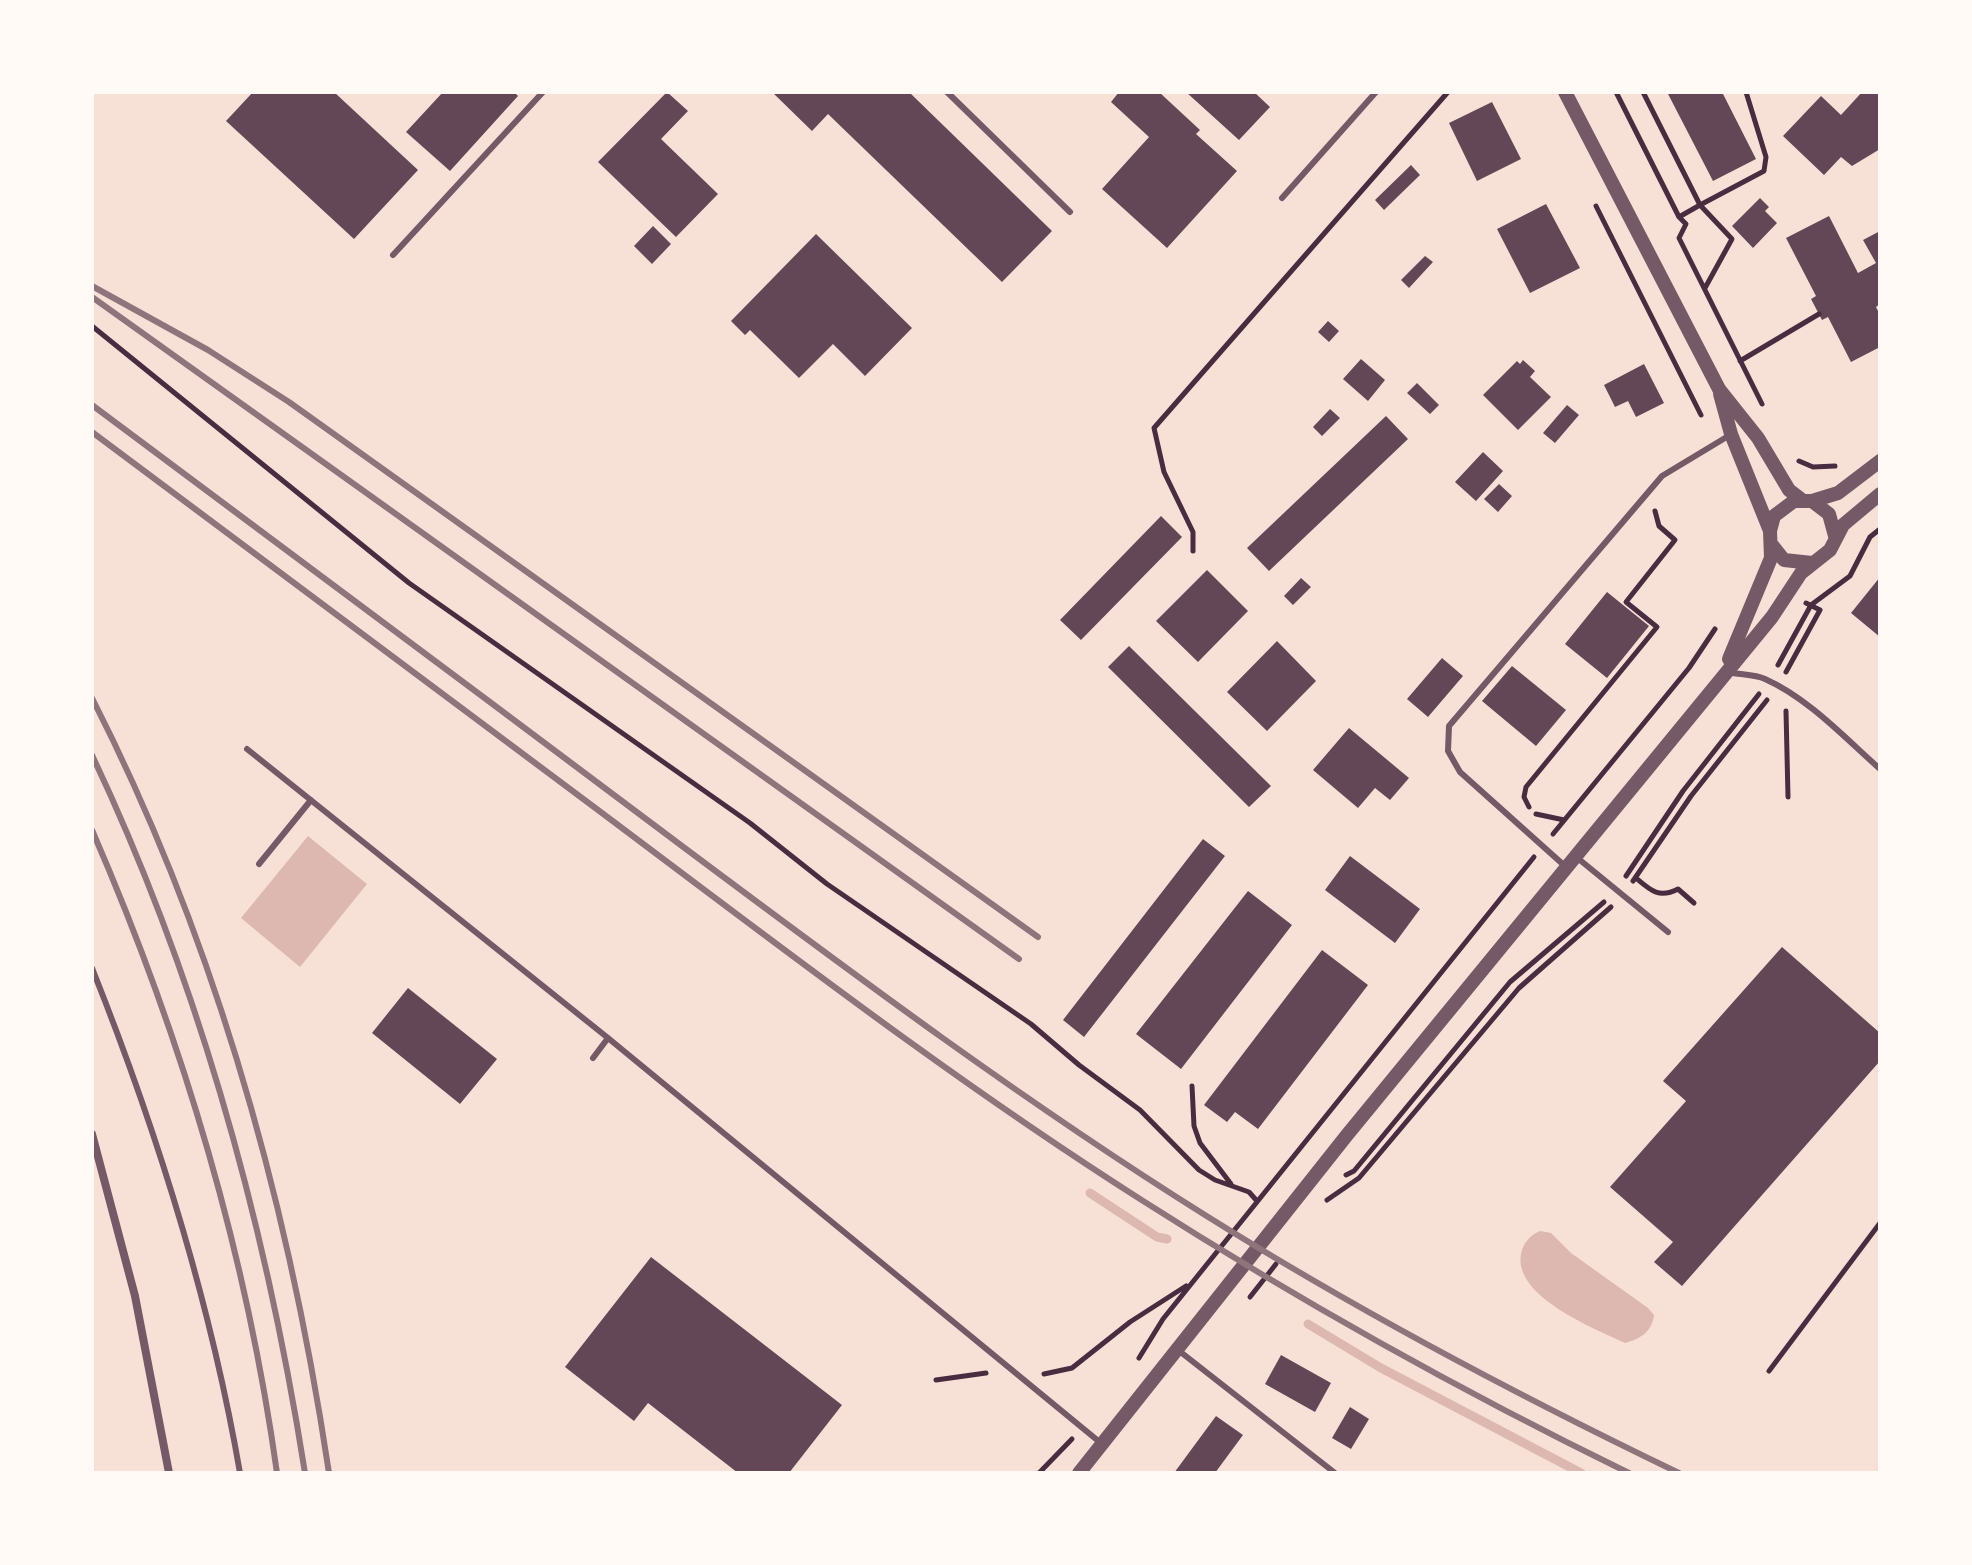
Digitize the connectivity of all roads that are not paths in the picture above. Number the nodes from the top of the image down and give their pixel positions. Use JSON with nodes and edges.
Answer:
{"nodes":[{"id":1,"x":543,"y":92,"type":"edge"},
{"id":2,"x":947,"y":92,"type":"edge"},
{"id":3,"x":1376,"y":92,"type":"edge"},
{"id":4,"x":1565,"y":92,"type":"edge"},
{"id":5,"x":1282,"y":198,"type":"dead end"},
{"id":6,"x":1070,"y":212,"type":"dead end"},
{"id":7,"x":393,"y":255,"type":"dead end"},
{"id":8,"x":1719,"y":389,"type":"junction"},
{"id":9,"x":1731,"y":434,"type":"junction"},
{"id":10,"x":1880,"y":461,"type":"edge"},
{"id":11,"x":1880,"y":494,"type":"edge"},
{"id":12,"x":1807,"y":501,"type":"junction"},
{"id":13,"x":1835,"y":536,"type":"junction"},
{"id":14,"x":1771,"y":538,"type":"junction"},
{"id":15,"x":1812,"y":563,"type":"junction"},
{"id":16,"x":1725,"y":671,"type":"junction"},
{"id":17,"x":247,"y":749,"type":"dead end"},
{"id":18,"x":1880,"y":769,"type":"edge"},
{"id":19,"x":311,"y":800,"type":"junction"},
{"id":20,"x":1571,"y":862,"type":"junction"},
{"id":21,"x":259,"y":864,"type":"dead end"},
{"id":22,"x":1668,"y":932,"type":"dead end"},
{"id":23,"x":92,"y":968,"type":"edge"},
{"id":24,"x":608,"y":1038,"type":"junction"},
{"id":25,"x":593,"y":1058,"type":"dead end"},
{"id":26,"x":92,"y":1134,"type":"edge"},
{"id":27,"x":1178,"y":1350,"type":"junction"},
{"id":28,"x":1102,"y":1444,"type":"junction"},
{"id":29,"x":169,"y":1473,"type":"edge"},
{"id":30,"x":240,"y":1473,"type":"edge"},
{"id":31,"x":1079,"y":1473,"type":"edge"},
{"id":32,"x":1335,"y":1473,"type":"edge"}],
"edges":[{"from":1,"to":7,"type":"lane"},
{"from":2,"to":6,"type":"lane"},
{"from":3,"to":5,"type":"lane"},
{"from":4,"to":8,"type":"street"},
{"from":8,"to":9,"type":"street"},
{"from":8,"to":12,"type":"street"},
{"from":9,"to":14,"type":"street"},
{"from":9,"to":20,"type":"lane"},
{"from":10,"to":12,"type":"street"},
{"from":11,"to":13,"type":"street"},
{"from":12,"to":13,"type":"street"},
{"from":12,"to":14,"type":"street"},
{"from":13,"to":15,"type":"street"},
{"from":14,"to":15,"type":"street"},
{"from":14,"to":16,"type":"street"},
{"from":15,"to":16,"type":"street"},
{"from":16,"to":18,"type":"lane"},
{"from":16,"to":20,"type":"street"},
{"from":17,"to":19,"type":"lane"},
{"from":19,"to":21,"type":"lane"},
{"from":19,"to":24,"type":"lane"},
{"from":20,"to":22,"type":"lane"},
{"from":20,"to":27,"type":"street"},
{"from":23,"to":30,"type":"lane"},
{"from":24,"to":25,"type":"lane"},
{"from":24,"to":28,"type":"lane"},
{"from":26,"to":29,"type":"street"},
{"from":27,"to":28,"type":"street"},
{"from":27,"to":32,"type":"lane"},
{"from":28,"to":31,"type":"street"}]}
